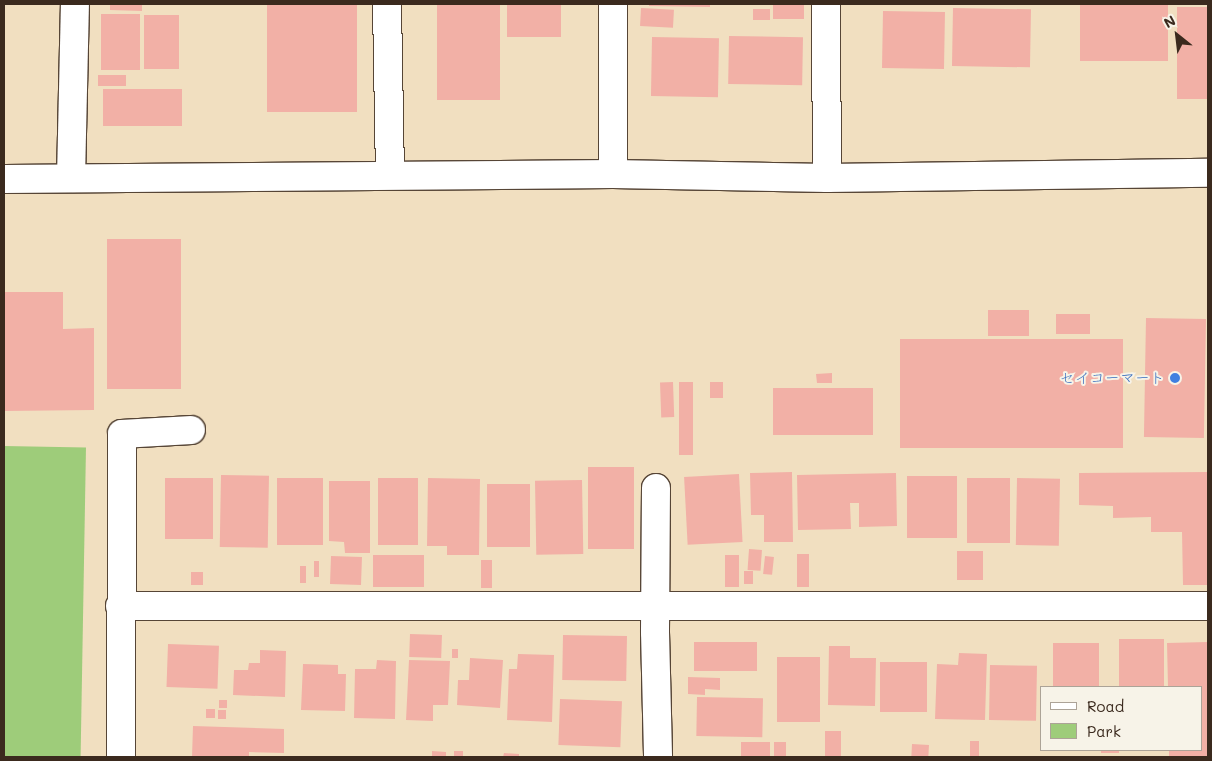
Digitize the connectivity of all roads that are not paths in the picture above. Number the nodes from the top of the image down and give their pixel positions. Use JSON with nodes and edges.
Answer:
{"nodes":[{"id":1,"x":75,"y":4,"type":"edge"},
{"id":2,"x":387,"y":4,"type":"edge"},
{"id":3,"x":613,"y":4,"type":"edge"},
{"id":4,"x":826,"y":4,"type":"edge"},
{"id":5,"x":1208,"y":173,"type":"edge"},
{"id":6,"x":613,"y":174,"type":"junction"},
{"id":7,"x":390,"y":175,"type":"junction"},
{"id":8,"x":71,"y":178,"type":"junction"},
{"id":9,"x":827,"y":178,"type":"junction"},
{"id":10,"x":4,"y":179,"type":"edge"},
{"id":11,"x":191,"y":430,"type":"dead end"},
{"id":12,"x":656,"y":488,"type":"dead end"},
{"id":13,"x":120,"y":606,"type":"junction"},
{"id":14,"x":655,"y":606,"type":"junction"},
{"id":15,"x":1208,"y":606,"type":"edge"},
{"id":16,"x":121,"y":757,"type":"edge"},
{"id":17,"x":658,"y":757,"type":"edge"}],
"edges":[{"from":1,"to":8,"type":"street"},
{"from":2,"to":7,"type":"street"},
{"from":3,"to":6,"type":"street"},
{"from":4,"to":9,"type":"street"},
{"from":5,"to":9,"type":"street"},
{"from":6,"to":7,"type":"street"},
{"from":6,"to":9,"type":"street"},
{"from":7,"to":8,"type":"street"},
{"from":8,"to":10,"type":"street"},
{"from":11,"to":13,"type":"street"},
{"from":12,"to":14,"type":"street"},
{"from":13,"to":14,"type":"street"},
{"from":13,"to":16,"type":"street"},
{"from":14,"to":15,"type":"street"},
{"from":14,"to":17,"type":"street"}]}
